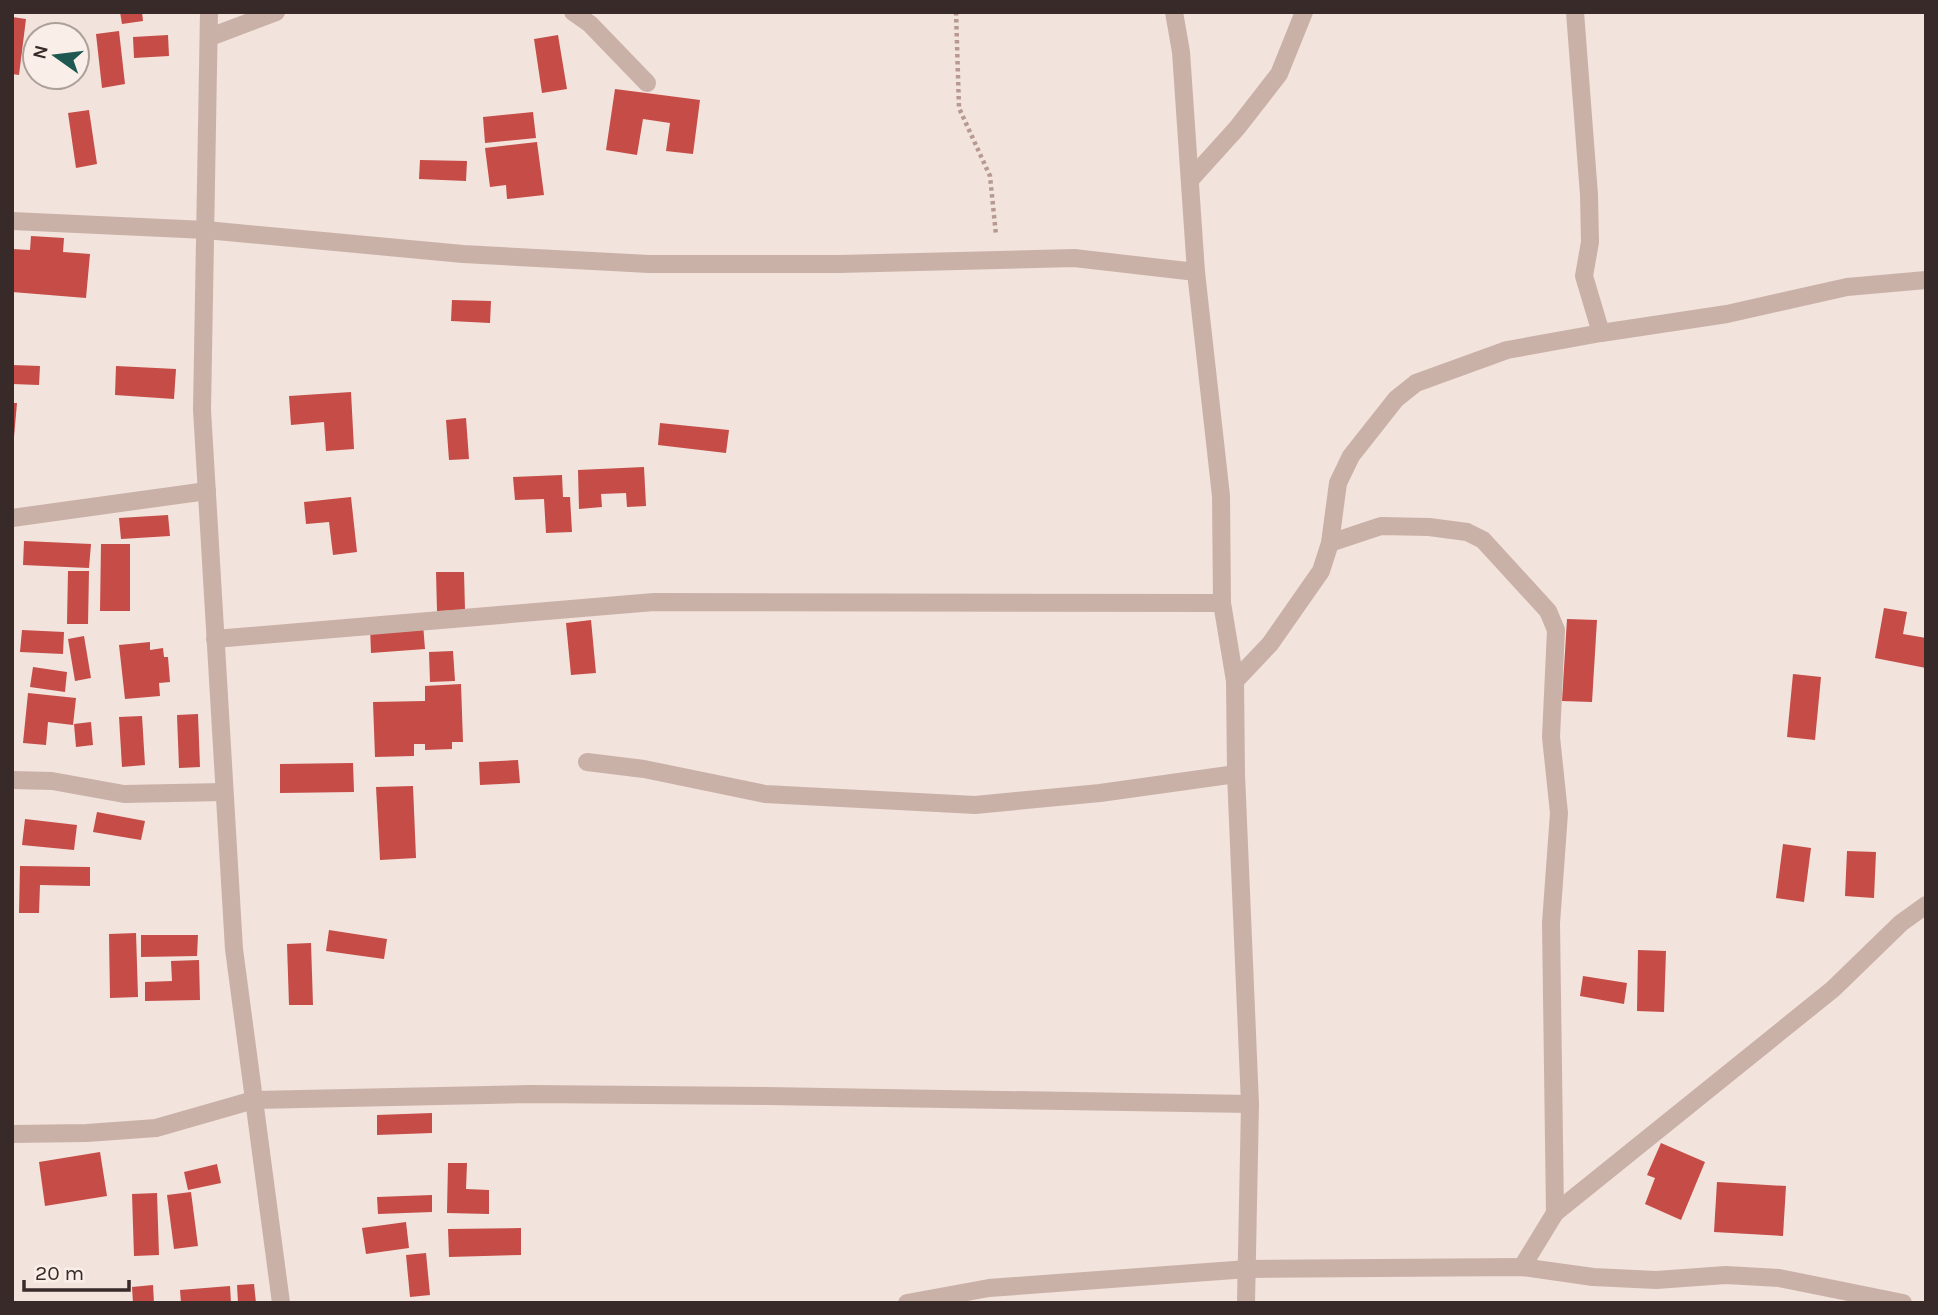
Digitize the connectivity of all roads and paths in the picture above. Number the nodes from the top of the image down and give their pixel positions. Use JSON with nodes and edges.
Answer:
{"nodes":[{"id":1,"x":209,"y":12,"type":"edge"},
{"id":2,"x":276,"y":12,"type":"edge"},
{"id":3,"x":573,"y":12,"type":"edge"},
{"id":4,"x":956,"y":12,"type":"edge"},
{"id":5,"x":1174,"y":12,"type":"edge"},
{"id":6,"x":1304,"y":12,"type":"edge"},
{"id":7,"x":1575,"y":12,"type":"edge"},
{"id":8,"x":210,"y":37,"type":"junction"},
{"id":9,"x":648,"y":83,"type":"dead end"},
{"id":10,"x":1190,"y":180,"type":"junction"},
{"id":11,"x":12,"y":221,"type":"edge"},
{"id":12,"x":206,"y":230,"type":"junction"},
{"id":13,"x":998,"y":259,"type":"junction"},
{"id":14,"x":1196,"y":272,"type":"junction"},
{"id":15,"x":1926,"y":280,"type":"edge"},
{"id":16,"x":1601,"y":333,"type":"junction"},
{"id":17,"x":207,"y":491,"type":"junction"},
{"id":18,"x":12,"y":518,"type":"edge"},
{"id":19,"x":1329,"y":543,"type":"junction"},
{"id":20,"x":1222,"y":603,"type":"junction"},
{"id":21,"x":215,"y":639,"type":"junction"},
{"id":22,"x":1235,"y":681,"type":"junction"},
{"id":23,"x":587,"y":762,"type":"dead end"},
{"id":24,"x":1236,"y":774,"type":"junction"},
{"id":25,"x":12,"y":780,"type":"edge"},
{"id":26,"x":224,"y":792,"type":"junction"},
{"id":27,"x":1926,"y":905,"type":"edge"},
{"id":28,"x":254,"y":1100,"type":"junction"},
{"id":29,"x":1250,"y":1104,"type":"junction"},
{"id":30,"x":12,"y":1134,"type":"edge"},
{"id":31,"x":1555,"y":1213,"type":"junction"},
{"id":32,"x":1522,"y":1267,"type":"junction"},
{"id":33,"x":1248,"y":1269,"type":"junction"},
{"id":34,"x":281,"y":1303,"type":"edge"},
{"id":35,"x":908,"y":1303,"type":"edge"},
{"id":36,"x":1246,"y":1303,"type":"edge"},
{"id":37,"x":1903,"y":1303,"type":"edge"}],
"edges":[{"from":1,"to":8,"type":"street"},
{"from":2,"to":8,"type":"street"},
{"from":3,"to":9,"type":"street"},
{"from":4,"to":13,"type":"path"},
{"from":5,"to":10,"type":"street"},
{"from":6,"to":10,"type":"street"},
{"from":7,"to":16,"type":"street"},
{"from":8,"to":12,"type":"street"},
{"from":10,"to":14,"type":"street"},
{"from":11,"to":12,"type":"street"},
{"from":12,"to":13,"type":"street"},
{"from":12,"to":17,"type":"street"},
{"from":13,"to":14,"type":"street"},
{"from":14,"to":20,"type":"street"},
{"from":15,"to":16,"type":"street"},
{"from":16,"to":19,"type":"street"},
{"from":17,"to":18,"type":"street"},
{"from":17,"to":21,"type":"street"},
{"from":19,"to":22,"type":"street"},
{"from":19,"to":31,"type":"street"},
{"from":20,"to":21,"type":"street"},
{"from":20,"to":22,"type":"street"},
{"from":21,"to":26,"type":"street"},
{"from":22,"to":24,"type":"street"},
{"from":23,"to":24,"type":"street"},
{"from":24,"to":29,"type":"street"},
{"from":25,"to":26,"type":"street"},
{"from":26,"to":28,"type":"street"},
{"from":27,"to":31,"type":"street"},
{"from":28,"to":29,"type":"street"},
{"from":28,"to":30,"type":"street"},
{"from":28,"to":34,"type":"street"},
{"from":29,"to":33,"type":"street"},
{"from":31,"to":32,"type":"street"},
{"from":32,"to":33,"type":"street"},
{"from":32,"to":37,"type":"street"},
{"from":33,"to":35,"type":"street"},
{"from":33,"to":36,"type":"street"}]}
